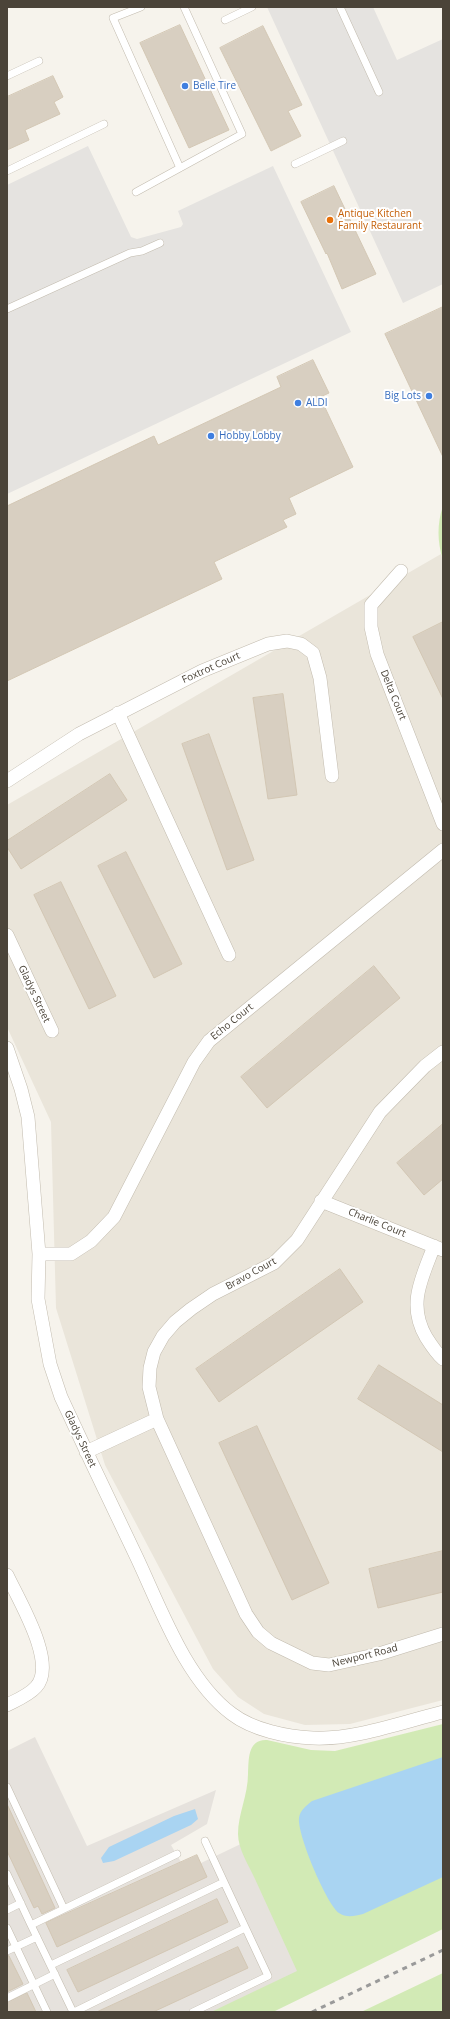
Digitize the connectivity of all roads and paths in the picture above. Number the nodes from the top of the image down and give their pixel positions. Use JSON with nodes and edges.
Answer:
{"nodes":[{"id":1,"x":141,"y":7,"type":"edge"},
{"id":2,"x":184,"y":7,"type":"edge"},
{"id":3,"x":252,"y":7,"type":"edge"},
{"id":4,"x":340,"y":7,"type":"edge"},
{"id":5,"x":225,"y":20,"type":"dead end"},
{"id":6,"x":39,"y":62,"type":"dead end"},
{"id":7,"x":7,"y":76,"type":"edge"},
{"id":8,"x":379,"y":92,"type":"dead end"},
{"id":9,"x":104,"y":124,"type":"dead end"},
{"id":10,"x":343,"y":141,"type":"dead end"},
{"id":11,"x":295,"y":164,"type":"dead end"},
{"id":12,"x":180,"y":168,"type":"junction"},
{"id":13,"x":7,"y":171,"type":"edge"},
{"id":14,"x":136,"y":192,"type":"dead end"},
{"id":15,"x":160,"y":243,"type":"dead end"},
{"id":16,"x":7,"y":309,"type":"edge"},
{"id":17,"x":402,"y":571,"type":"dead end"},
{"id":18,"x":118,"y":714,"type":"junction"},
{"id":19,"x":332,"y":776,"type":"dead end"},
{"id":20,"x":7,"y":781,"type":"edge"},
{"id":21,"x":443,"y":824,"type":"edge"},
{"id":22,"x":443,"y":850,"type":"edge"},
{"id":23,"x":7,"y":936,"type":"edge"},
{"id":24,"x":229,"y":955,"type":"dead end"},
{"id":25,"x":52,"y":1031,"type":"dead end"},
{"id":26,"x":7,"y":1048,"type":"edge"},
{"id":27,"x":443,"y":1052,"type":"edge"},
{"id":28,"x":321,"y":1201,"type":"junction"},
{"id":29,"x":438,"y":1248,"type":"edge"},
{"id":30,"x":38,"y":1254,"type":"junction"},
{"id":31,"x":443,"y":1359,"type":"edge"},
{"id":32,"x":156,"y":1419,"type":"junction"},
{"id":33,"x":86,"y":1452,"type":"junction"},
{"id":34,"x":7,"y":1575,"type":"edge"},
{"id":35,"x":443,"y":1634,"type":"edge"},
{"id":36,"x":7,"y":1705,"type":"edge"},
{"id":37,"x":443,"y":1712,"type":"edge"},
{"id":38,"x":7,"y":1787,"type":"edge"},
{"id":39,"x":205,"y":1841,"type":"dead end"},
{"id":40,"x":178,"y":1854,"type":"dead end"},
{"id":41,"x":7,"y":1874,"type":"edge"},
{"id":42,"x":224,"y":1882,"type":"junction"},
{"id":43,"x":21,"y":1903,"type":"junction"},
{"id":44,"x":64,"y":1909,"type":"junction"},
{"id":45,"x":7,"y":1910,"type":"edge"},
{"id":46,"x":31,"y":1925,"type":"junction"},
{"id":47,"x":7,"y":1928,"type":"edge"},
{"id":48,"x":245,"y":1928,"type":"junction"},
{"id":49,"x":37,"y":1937,"type":"junction"},
{"id":50,"x":16,"y":1947,"type":"junction"},
{"id":51,"x":7,"y":1951,"type":"edge"},
{"id":52,"x":51,"y":1966,"type":"junction"},
{"id":53,"x":55,"y":1974,"type":"junction"},
{"id":54,"x":34,"y":1985,"type":"junction"},
{"id":55,"x":7,"y":1998,"type":"edge"},
{"id":56,"x":47,"y":2012,"type":"edge"},
{"id":57,"x":74,"y":2012,"type":"edge"},
{"id":58,"x":193,"y":2012,"type":"edge"}],
"edges":[{"from":1,"to":12,"type":"lane"},
{"from":2,"to":12,"type":"lane"},
{"from":3,"to":5,"type":"lane"},
{"from":4,"to":8,"type":"lane"},
{"from":6,"to":7,"type":"lane"},
{"from":9,"to":13,"type":"lane"},
{"from":10,"to":11,"type":"lane"},
{"from":12,"to":14,"type":"lane"},
{"from":15,"to":16,"type":"lane"},
{"from":17,"to":21,"type":"street","name":"Delta Court"},
{"from":18,"to":19,"type":"street","name":"Foxtrot Court"},
{"from":18,"to":20,"type":"street","name":"Foxtrot Court"},
{"from":18,"to":24,"type":"street"},
{"from":22,"to":30,"type":"street","name":"Echo Court"},
{"from":23,"to":25,"type":"street","name":"Gladys Street"},
{"from":26,"to":30,"type":"street","name":"Gladys Street"},
{"from":27,"to":28,"type":"street","name":"Bravo Court"},
{"from":28,"to":29,"type":"street","name":"Charlie Court"},
{"from":28,"to":32,"type":"street","name":"Bravo Court"},
{"from":29,"to":31,"type":"street","name":"Charlie Court"},
{"from":30,"to":33,"type":"street","name":"Gladys Street"},
{"from":32,"to":33,"type":"street"},
{"from":32,"to":35,"type":"street","name":"Newport Road"},
{"from":33,"to":37,"type":"street","name":"Gladys Street"},
{"from":34,"to":36,"type":"street"},
{"from":38,"to":44,"type":"lane"},
{"from":39,"to":42,"type":"lane"},
{"from":40,"to":44,"type":"lane"},
{"from":41,"to":43,"type":"lane"},
{"from":42,"to":48,"type":"lane"},
{"from":42,"to":52,"type":"lane"},
{"from":43,"to":45,"type":"lane"},
{"from":43,"to":46,"type":"lane"},
{"from":44,"to":46,"type":"lane"},
{"from":46,"to":49,"type":"lane"},
{"from":47,"to":50,"type":"lane"},
{"from":48,"to":57,"type":"lane"},
{"from":48,"to":58,"type":"lane"},
{"from":49,"to":50,"type":"lane"},
{"from":49,"to":52,"type":"lane"},
{"from":50,"to":51,"type":"lane"},
{"from":50,"to":54,"type":"lane"},
{"from":52,"to":53,"type":"lane"},
{"from":53,"to":54,"type":"lane"},
{"from":53,"to":57,"type":"lane"},
{"from":54,"to":55,"type":"lane"},
{"from":54,"to":56,"type":"lane"}]}
